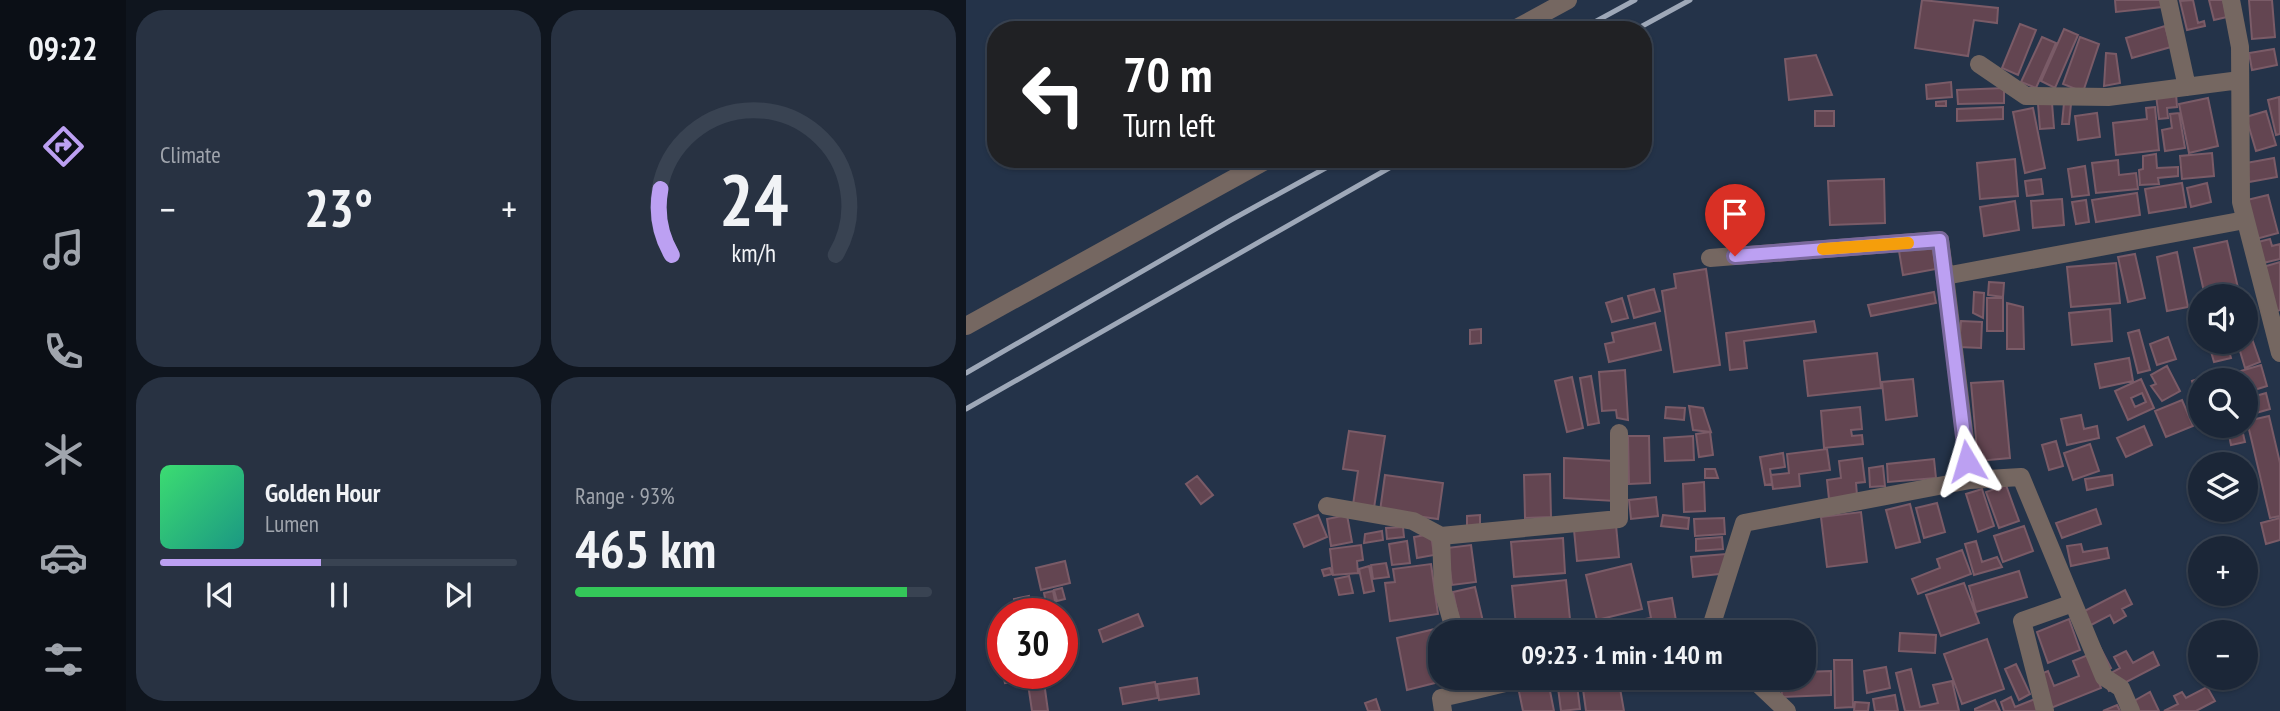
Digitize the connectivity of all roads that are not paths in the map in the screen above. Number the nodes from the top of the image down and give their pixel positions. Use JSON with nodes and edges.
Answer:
{"nodes":[{"id":1,"x":1568,"y":0,"type":"edge"},
{"id":2,"x":2168,"y":0,"type":"edge"},
{"id":3,"x":2231,"y":0,"type":"edge"},
{"id":4,"x":1530,"y":21,"type":"edge"},
{"id":5,"x":1979,"y":64,"type":"dead end"},
{"id":6,"x":2240,"y":80,"type":"junction"},
{"id":7,"x":2187,"y":87,"type":"junction"},
{"id":8,"x":1253,"y":168,"type":"edge"},
{"id":9,"x":2245,"y":220,"type":"junction"},
{"id":10,"x":1710,"y":258,"type":"dead end"},
{"id":11,"x":1945,"y":276,"type":"junction"},
{"id":12,"x":966,"y":326,"type":"edge"},
{"id":13,"x":2280,"y":353,"type":"edge"},
{"id":14,"x":1619,"y":433,"type":"dead end"},
{"id":15,"x":1970,"y":480,"type":"junction"},
{"id":16,"x":1327,"y":506,"type":"dead end"},
{"id":17,"x":1441,"y":536,"type":"junction"},
{"id":18,"x":2073,"y":603,"type":"junction"},
{"id":19,"x":1451,"y":620,"type":"edge"},
{"id":20,"x":1713,"y":620,"type":"edge"},
{"id":21,"x":1458,"y":690,"type":"edge"},
{"id":22,"x":1765,"y":690,"type":"edge"},
{"id":23,"x":1443,"y":711,"type":"edge"},
{"id":24,"x":1787,"y":711,"type":"edge"},
{"id":25,"x":2045,"y":711,"type":"edge"},
{"id":26,"x":2131,"y":711,"type":"edge"}],
"edges":[{"from":1,"to":4,"type":"street"},
{"from":2,"to":7,"type":"street"},
{"from":3,"to":6,"type":"street"},
{"from":5,"to":7,"type":"street"},
{"from":6,"to":7,"type":"street"},
{"from":6,"to":9,"type":"street"},
{"from":8,"to":12,"type":"street"},
{"from":9,"to":11,"type":"street"},
{"from":9,"to":13,"type":"street"},
{"from":10,"to":11,"type":"street"},
{"from":11,"to":15,"type":"street"},
{"from":14,"to":17,"type":"street"},
{"from":15,"to":18,"type":"street"},
{"from":15,"to":20,"type":"street"},
{"from":16,"to":17,"type":"street"},
{"from":17,"to":19,"type":"street"},
{"from":18,"to":25,"type":"street"},
{"from":18,"to":26,"type":"street"},
{"from":21,"to":23,"type":"street"},
{"from":22,"to":24,"type":"street"}]}
